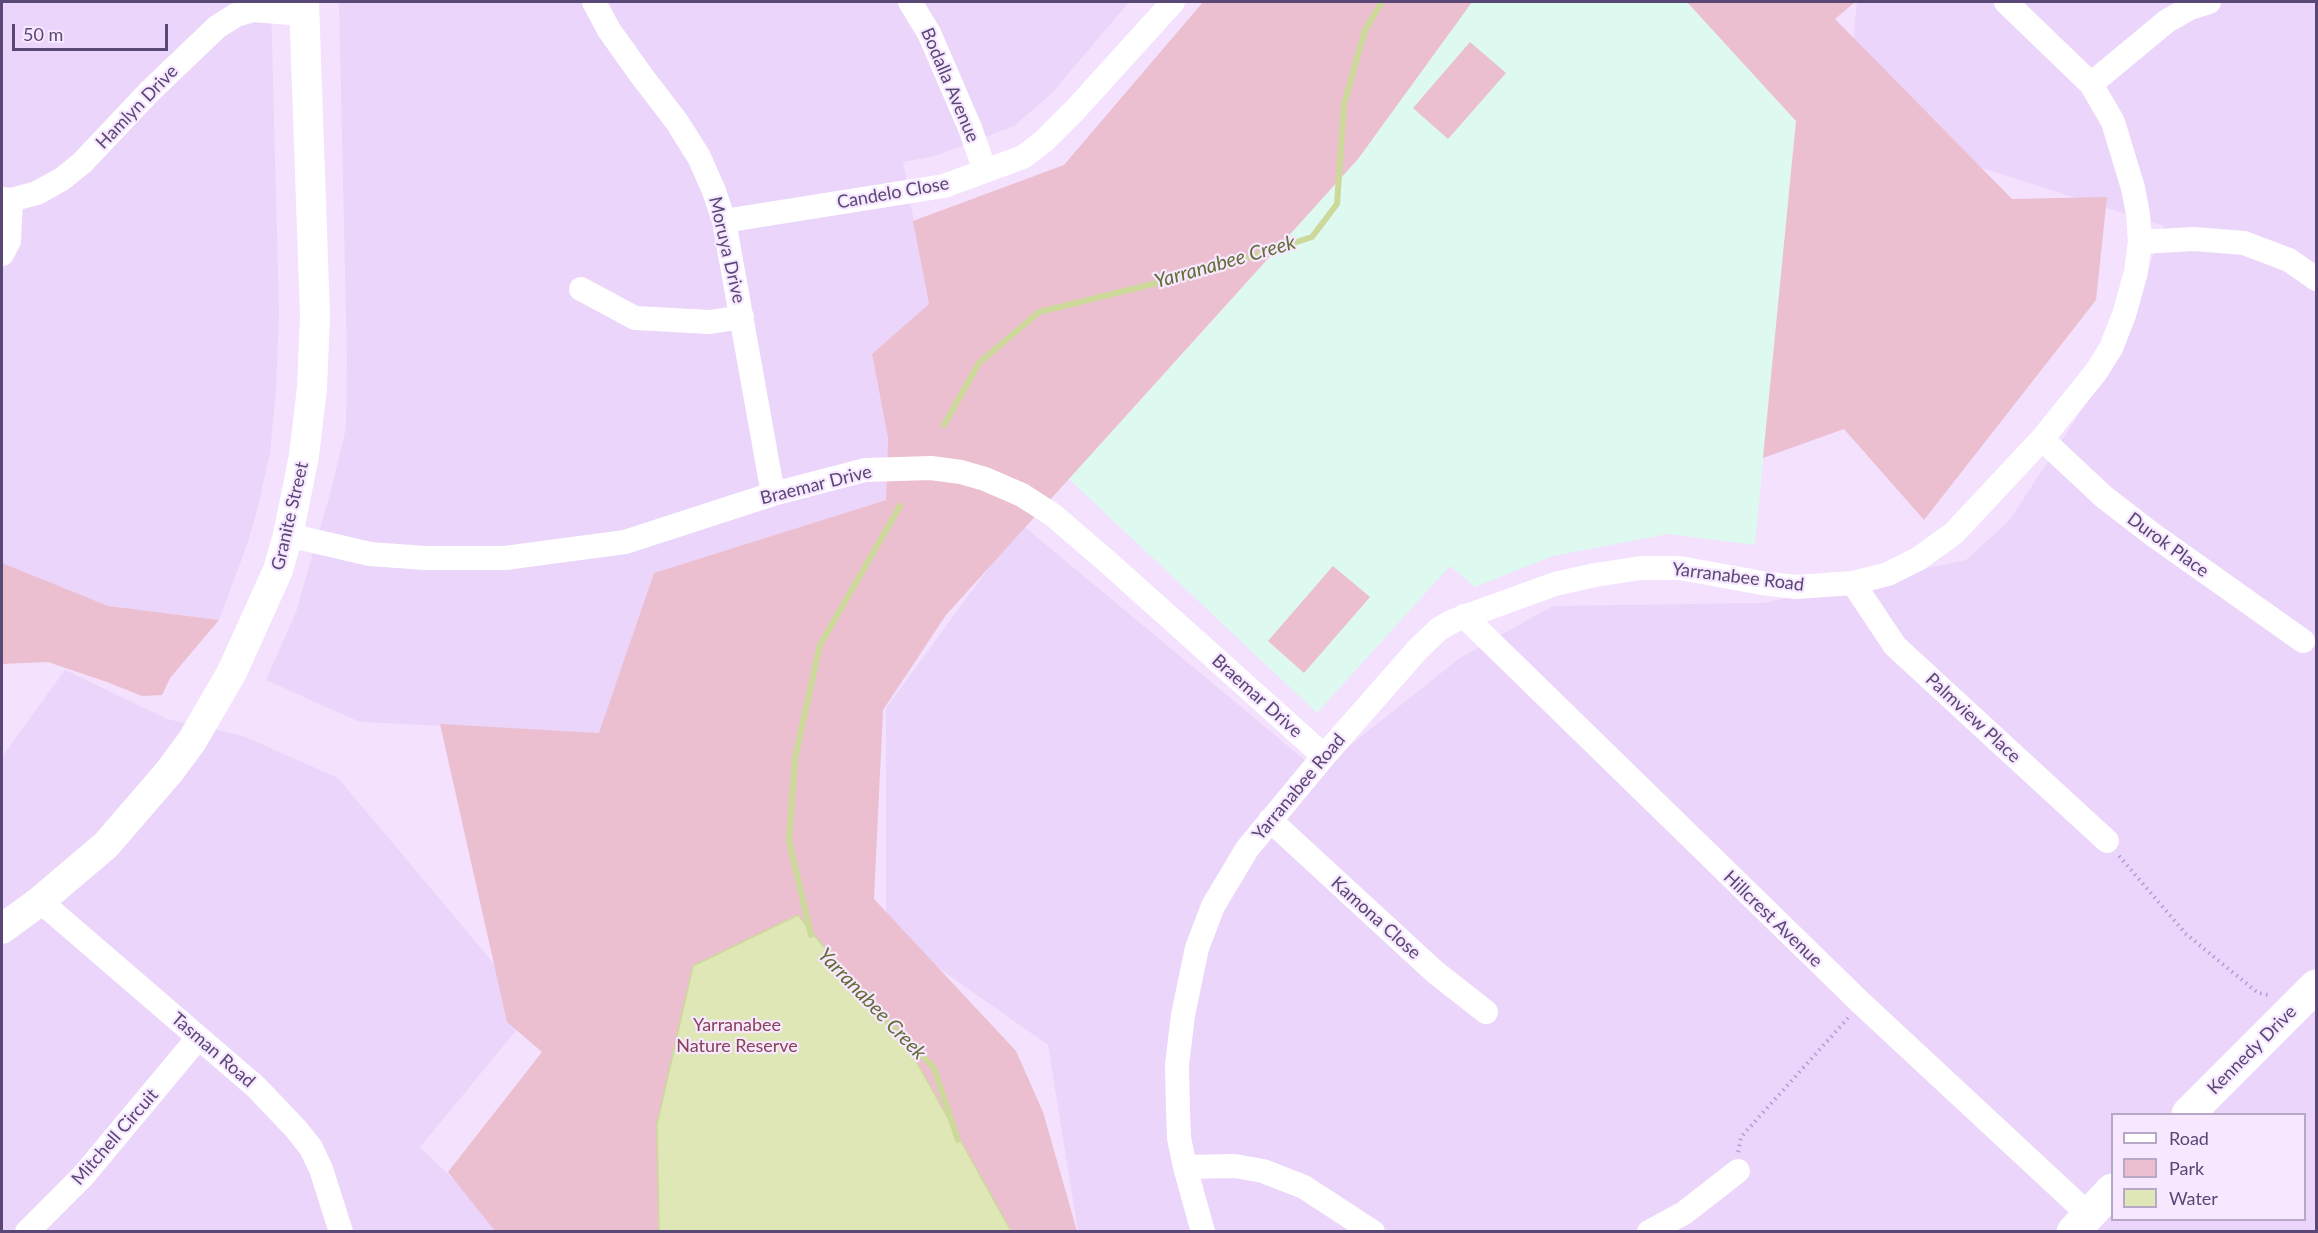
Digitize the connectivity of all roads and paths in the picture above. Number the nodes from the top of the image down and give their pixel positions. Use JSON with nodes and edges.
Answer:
{"nodes":[{"id":1,"x":594,"y":2,"type":"edge"},
{"id":2,"x":910,"y":2,"type":"edge"},
{"id":3,"x":1173,"y":2,"type":"edge"},
{"id":4,"x":2006,"y":2,"type":"edge"},
{"id":5,"x":2209,"y":2,"type":"edge"},
{"id":6,"x":304,"y":8,"type":"edge"},
{"id":7,"x":2091,"y":84,"type":"junction"},
{"id":8,"x":985,"y":171,"type":"junction"},
{"id":9,"x":7,"y":200,"type":"edge"},
{"id":10,"x":724,"y":221,"type":"junction"},
{"id":11,"x":2140,"y":242,"type":"junction"},
{"id":12,"x":2,"y":254,"type":"edge"},
{"id":13,"x":2316,"y":279,"type":"edge"},
{"id":14,"x":581,"y":289,"type":"dead end"},
{"id":15,"x":742,"y":317,"type":"junction"},
{"id":16,"x":2042,"y":439,"type":"junction"},
{"id":17,"x":773,"y":494,"type":"junction"},
{"id":18,"x":288,"y":535,"type":"junction"},
{"id":19,"x":1853,"y":583,"type":"junction"},
{"id":20,"x":1464,"y":616,"type":"junction"},
{"id":21,"x":2303,"y":641,"type":"dead end"},
{"id":22,"x":1324,"y":756,"type":"junction"},
{"id":23,"x":1270,"y":820,"type":"junction"},
{"id":24,"x":2107,"y":841,"type":"joint"},
{"id":25,"x":40,"y":901,"type":"junction"},
{"id":26,"x":2,"y":929,"type":"edge"},
{"id":27,"x":2316,"y":986,"type":"edge"},
{"id":28,"x":2269,"y":995,"type":"dead end"},
{"id":29,"x":1861,"y":1003,"type":"junction"},
{"id":30,"x":1485,"y":1012,"type":"dead end"},
{"id":31,"x":198,"y":1038,"type":"junction"},
{"id":32,"x":2189,"y":1113,"type":"edge"},
{"id":33,"x":1185,"y":1167,"type":"junction"},
{"id":34,"x":1738,"y":1171,"type":"joint"},
{"id":35,"x":2111,"y":1191,"type":"edge"},
{"id":36,"x":2080,"y":1223,"type":"edge"},
{"id":37,"x":27,"y":1232,"type":"edge"},
{"id":38,"x":341,"y":1232,"type":"edge"},
{"id":39,"x":1203,"y":1232,"type":"edge"},
{"id":40,"x":1373,"y":1232,"type":"edge"},
{"id":41,"x":1649,"y":1232,"type":"edge"}],
"edges":[{"from":1,"to":10,"type":"street","name":"Moruya Drive"},
{"from":2,"to":8,"type":"street","name":"Bodalla Avenue"},
{"from":3,"to":8,"type":"street","name":"Candelo Close"},
{"from":4,"to":7,"type":"street","name":"Yarranabee Road"},
{"from":5,"to":7,"type":"street"},
{"from":6,"to":9,"type":"street","name":"Hamlyn Drive"},
{"from":6,"to":18,"type":"street","name":"Granite Street"},
{"from":7,"to":11,"type":"street","name":"Yarranabee Road"},
{"from":8,"to":10,"type":"street","name":"Candelo Close"},
{"from":9,"to":12,"type":"street"},
{"from":10,"to":15,"type":"street","name":"Moruya Drive"},
{"from":11,"to":13,"type":"street"},
{"from":11,"to":16,"type":"street","name":"Yarranabee Road"},
{"from":14,"to":15,"type":"street"},
{"from":15,"to":17,"type":"street","name":"Moruya Drive"},
{"from":16,"to":19,"type":"street","name":"Yarranabee Road"},
{"from":16,"to":21,"type":"street","name":"Durok Place"},
{"from":17,"to":18,"type":"street","name":"Braemar Drive"},
{"from":17,"to":22,"type":"street","name":"Braemar Drive"},
{"from":18,"to":25,"type":"street","name":"Granite Street"},
{"from":19,"to":20,"type":"street","name":"Yarranabee Road"},
{"from":19,"to":24,"type":"street","name":"Palmview Place"},
{"from":20,"to":22,"type":"street","name":"Yarranabee Road"},
{"from":20,"to":29,"type":"street","name":"Hillcrest Avenue"},
{"from":22,"to":23,"type":"street","name":"Yarranabee Road"},
{"from":23,"to":30,"type":"street","name":"Kamona Close"},
{"from":23,"to":33,"type":"street","name":"Yarranabee Road"},
{"from":24,"to":28,"type":"path"},
{"from":25,"to":26,"type":"street","name":"Granite Street"},
{"from":25,"to":31,"type":"street","name":"Tasman Road"},
{"from":27,"to":32,"type":"main road","name":"Kennedy Drive"},
{"from":29,"to":34,"type":"path"},
{"from":29,"to":36,"type":"street","name":"Hillcrest Avenue"},
{"from":31,"to":37,"type":"street","name":"Mitchell Circuit"},
{"from":31,"to":38,"type":"street","name":"Tasman Road"},
{"from":33,"to":39,"type":"street","name":"Yarranabee Road"},
{"from":33,"to":40,"type":"street"},
{"from":34,"to":41,"type":"street"},
{"from":35,"to":36,"type":"main road"}]}
